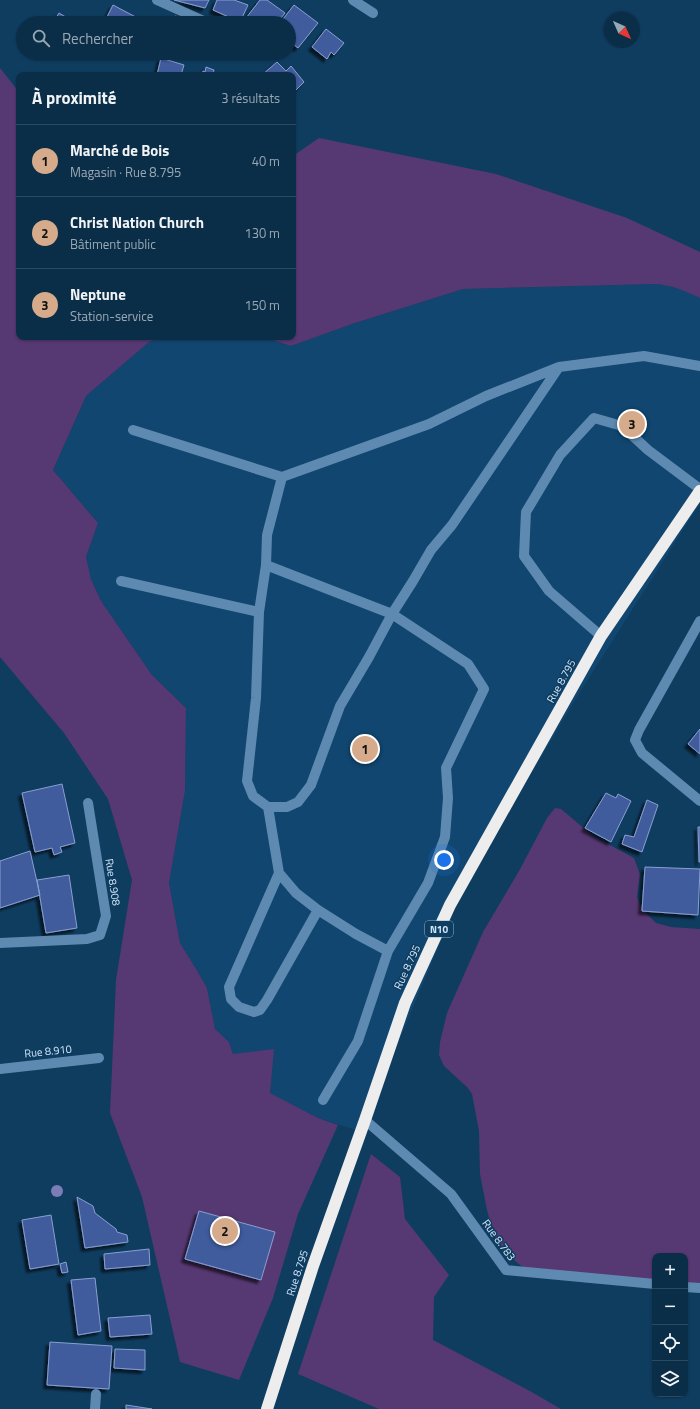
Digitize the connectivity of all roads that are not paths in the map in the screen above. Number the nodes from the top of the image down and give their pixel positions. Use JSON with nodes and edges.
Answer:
{"nodes":[{"id":1,"x":157,"y":0,"type":"edge"},
{"id":2,"x":353,"y":0,"type":"edge"},
{"id":3,"x":373,"y":13,"type":"dead end"},
{"id":4,"x":192,"y":16,"type":"edge"},
{"id":5,"x":700,"y":366,"type":"edge"},
{"id":6,"x":559,"y":367,"type":"junction"},
{"id":7,"x":133,"y":430,"type":"dead end"},
{"id":8,"x":282,"y":477,"type":"junction"},
{"id":9,"x":700,"y":490,"type":"edge"},
{"id":10,"x":266,"y":565,"type":"junction"},
{"id":11,"x":122,"y":581,"type":"dead end"},
{"id":12,"x":259,"y":612,"type":"junction"},
{"id":13,"x":392,"y":614,"type":"junction"},
{"id":14,"x":700,"y":621,"type":"edge"},
{"id":15,"x":601,"y":636,"type":"junction"},
{"id":16,"x":700,"y":801,"type":"edge"},
{"id":17,"x":88,"y":803,"type":"dead end"},
{"id":18,"x":268,"y":807,"type":"junction"},
{"id":19,"x":279,"y":873,"type":"junction"},
{"id":20,"x":318,"y":910,"type":"junction"},
{"id":21,"x":0,"y":943,"type":"edge"},
{"id":22,"x":388,"y":951,"type":"junction"},
{"id":23,"x":99,"y":1058,"type":"dead end"},
{"id":24,"x":0,"y":1069,"type":"edge"},
{"id":25,"x":323,"y":1100,"type":"dead end"},
{"id":26,"x":365,"y":1120,"type":"junction"},
{"id":27,"x":652,"y":1284,"type":"edge"},
{"id":28,"x":688,"y":1287,"type":"edge"},
{"id":29,"x":700,"y":1288,"type":"edge"},
{"id":30,"x":96,"y":1394,"type":"dead end"},
{"id":31,"x":95,"y":1409,"type":"edge"},
{"id":32,"x":267,"y":1409,"type":"edge"}],
"edges":[{"from":1,"to":4,"type":"street"},
{"from":2,"to":3,"type":"street"},
{"from":5,"to":6,"type":"street"},
{"from":6,"to":8,"type":"street"},
{"from":6,"to":13,"type":"street"},
{"from":7,"to":8,"type":"street"},
{"from":8,"to":10,"type":"street"},
{"from":9,"to":15,"type":"highway","name":"Rue 8.795","number":"N10"},
{"from":9,"to":15,"type":"street"},
{"from":10,"to":12,"type":"street"},
{"from":10,"to":13,"type":"street"},
{"from":11,"to":12,"type":"street"},
{"from":12,"to":18,"type":"street"},
{"from":13,"to":18,"type":"street"},
{"from":13,"to":22,"type":"street"},
{"from":14,"to":16,"type":"street"},
{"from":15,"to":26,"type":"highway","name":"Rue 8.795","number":"N10"},
{"from":17,"to":21,"type":"street","name":"Rue 8.908"},
{"from":18,"to":19,"type":"street"},
{"from":19,"to":20,"type":"street"},
{"from":19,"to":20,"type":"street"},
{"from":20,"to":22,"type":"street"},
{"from":22,"to":25,"type":"street"},
{"from":23,"to":24,"type":"street","name":"Rue 8.910"},
{"from":26,"to":27,"type":"street","name":"Rue 8.783"},
{"from":26,"to":32,"type":"highway","name":"Rue 8.795","number":"N10"},
{"from":28,"to":29,"type":"street"},
{"from":30,"to":31,"type":"street"}]}
